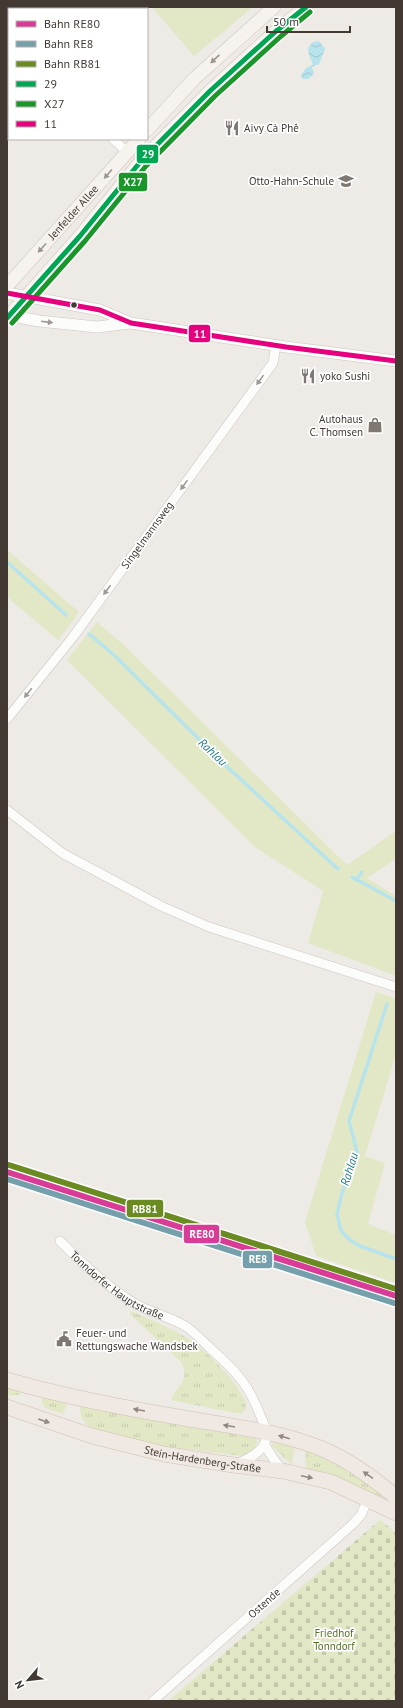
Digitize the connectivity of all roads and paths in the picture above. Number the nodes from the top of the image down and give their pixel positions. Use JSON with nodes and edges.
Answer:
{"nodes":[{"id":1,"x":274,"y":7,"type":"edge"},
{"id":2,"x":306,"y":7,"type":"edge"},
{"id":3,"x":148,"y":129,"type":"edge"},
{"id":4,"x":114,"y":140,"type":"edge"},
{"id":5,"x":138,"y":140,"type":"edge"},
{"id":6,"x":127,"y":152,"type":"junction"},
{"id":7,"x":134,"y":168,"type":"junction"},
{"id":8,"x":7,"y":286,"type":"edge"},
{"id":9,"x":7,"y":293,"type":"edge"},
{"id":10,"x":26,"y":297,"type":"junction"},
{"id":11,"x":8,"y":316,"type":"edge"},
{"id":12,"x":131,"y":322,"type":"junction"},
{"id":13,"x":276,"y":346,"type":"junction"},
{"id":14,"x":396,"y":361,"type":"edge"},
{"id":15,"x":7,"y":719,"type":"edge"},
{"id":16,"x":7,"y":810,"type":"edge"},
{"id":17,"x":396,"y":987,"type":"edge"},
{"id":18,"x":60,"y":1241,"type":"dead end"},
{"id":19,"x":7,"y":1380,"type":"edge"},
{"id":20,"x":7,"y":1407,"type":"edge"},
{"id":21,"x":266,"y":1438,"type":"junction"},
{"id":22,"x":233,"y":1465,"type":"junction"},
{"id":23,"x":283,"y":1471,"type":"junction"},
{"id":24,"x":396,"y":1497,"type":"edge"},
{"id":25,"x":368,"y":1499,"type":"junction"},
{"id":26,"x":396,"y":1513,"type":"edge"},
{"id":27,"x":153,"y":1701,"type":"edge"}],
"edges":[{"from":1,"to":3,"type":"main road","one_way":true},
{"from":2,"to":7,"type":"main road","name":"Jenfelder Allee"},
{"from":4,"to":6,"type":"street"},
{"from":5,"to":6,"type":"main road","name":"Jenfelder Allee"},
{"from":6,"to":7,"type":"main road"},
{"from":6,"to":8,"type":"main road","name":"Jenfelder Allee","one_way":true},
{"from":7,"to":10,"type":"main road","name":"Jenfelder Allee"},
{"from":9,"to":10,"type":"street"},
{"from":10,"to":11,"type":"main road","name":"Jenfelder Allee"},
{"from":10,"to":12,"type":"street"},
{"from":11,"to":12,"type":"street","one_way":true},
{"from":12,"to":13,"type":"street"},
{"from":13,"to":14,"type":"street"},
{"from":13,"to":15,"type":"street","name":"Singelmannsweg","one_way":true},
{"from":16,"to":17,"type":"street"},
{"from":18,"to":21,"type":"street","name":"Tonndorfer Hauptstraße"},
{"from":21,"to":19,"type":"main road","one_way":true},
{"from":20,"to":22,"type":"main road","name":"Stein-Hardenberg-Straße","one_way":true},
{"from":21,"to":22,"type":"street"},
{"from":21,"to":23,"type":"street","name":"Tonndorfer Hauptstraße"},
{"from":24,"to":21,"type":"main road","one_way":true},
{"from":22,"to":23,"type":"main road","name":"Stein-Hardenberg-Straße"},
{"from":23,"to":25,"type":"main road","name":"Stein-Hardenberg-Straße","one_way":true},
{"from":25,"to":26,"type":"main road","name":"Stein-Hardenberg-Straße"},
{"from":25,"to":27,"type":"street","name":"Ostende"}]}
